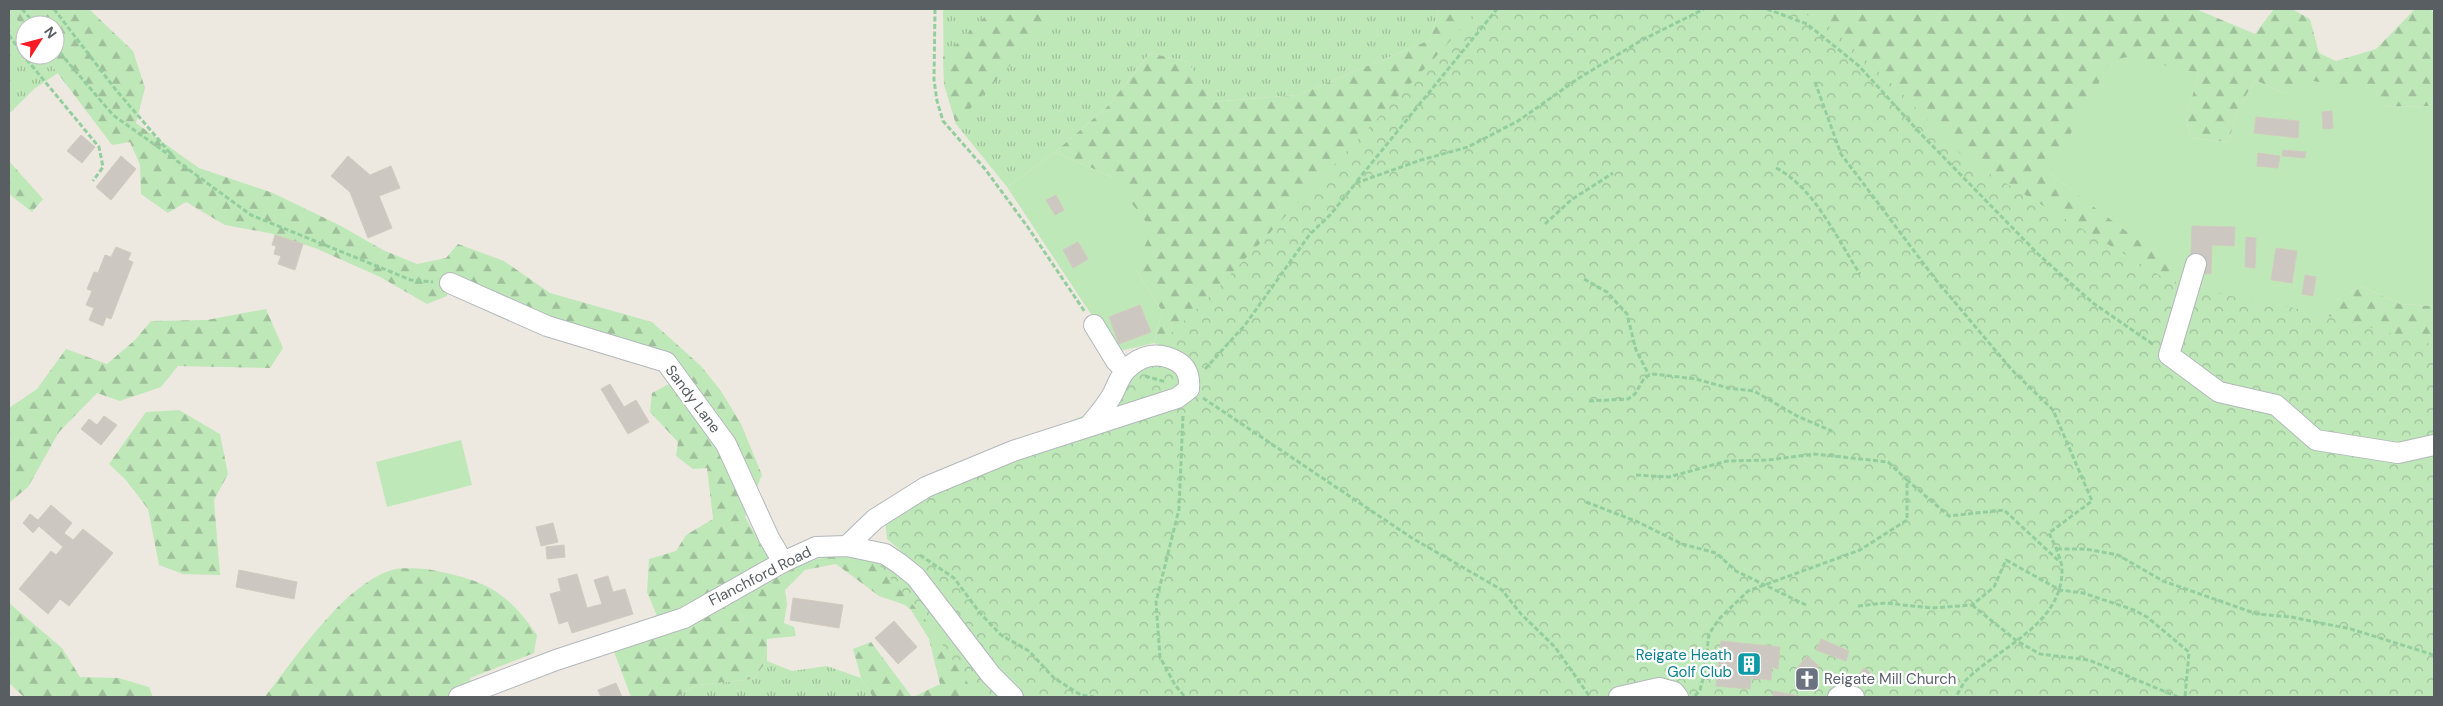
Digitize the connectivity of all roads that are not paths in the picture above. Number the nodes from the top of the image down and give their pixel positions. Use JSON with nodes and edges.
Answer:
{"nodes":[{"id":1,"x":2196,"y":264,"type":"dead end"},
{"id":2,"x":450,"y":283,"type":"road end"},
{"id":3,"x":1094,"y":325,"type":"road end"},
{"id":4,"x":1125,"y":370,"type":"junction"},
{"id":5,"x":1090,"y":425,"type":"junction"},
{"id":6,"x":2434,"y":445,"type":"edge"},
{"id":7,"x":847,"y":546,"type":"junction"},
{"id":8,"x":783,"y":562,"type":"junction"},
{"id":9,"x":458,"y":697,"type":"edge"},
{"id":10,"x":1013,"y":697,"type":"edge"},
{"id":11,"x":1619,"y":697,"type":"edge"},
{"id":12,"x":1678,"y":697,"type":"edge"},
{"id":13,"x":1838,"y":697,"type":"edge"},
{"id":14,"x":1854,"y":697,"type":"edge"}],
"edges":[{"from":1,"to":6,"type":"street"},
{"from":2,"to":8,"type":"street","name":"Sandy Lane"},
{"from":3,"to":4,"type":"street"},
{"from":4,"to":5,"type":"street"},
{"from":4,"to":5,"type":"street"},
{"from":5,"to":7,"type":"street"},
{"from":7,"to":8,"type":"street","name":"Flanchford Road"},
{"from":7,"to":10,"type":"street","name":"Flanchford Road"},
{"from":8,"to":9,"type":"street","name":"Flanchford Road"},
{"from":11,"to":12,"type":"street"},
{"from":13,"to":14,"type":"street"}]}
